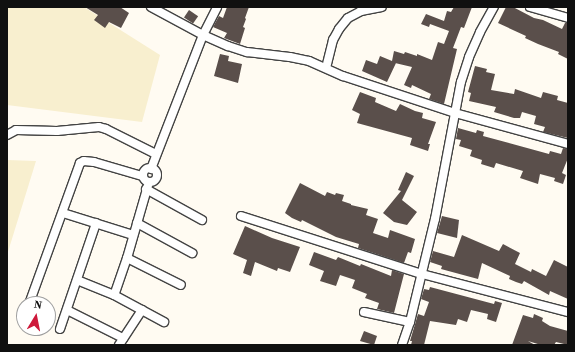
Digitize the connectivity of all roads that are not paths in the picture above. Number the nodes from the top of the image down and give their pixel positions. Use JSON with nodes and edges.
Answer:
{"nodes":[{"id":1,"x":151,"y":7,"type":"edge"},
{"id":2,"x":217,"y":7,"type":"edge"},
{"id":3,"x":382,"y":7,"type":"edge"},
{"id":4,"x":494,"y":7,"type":"edge"},
{"id":5,"x":530,"y":7,"type":"edge"},
{"id":6,"x":568,"y":18,"type":"edge"},
{"id":7,"x":203,"y":35,"type":"junction"},
{"id":8,"x":326,"y":68,"type":"junction"},
{"id":9,"x":455,"y":113,"type":"junction"},
{"id":10,"x":7,"y":135,"type":"edge"},
{"id":11,"x":568,"y":144,"type":"edge"},
{"id":12,"x":156,"y":154,"type":"junction"},
{"id":13,"x":151,"y":168,"type":"junction"},
{"id":14,"x":142,"y":176,"type":"junction"},
{"id":15,"x":148,"y":186,"type":"junction"},
{"id":16,"x":63,"y":213,"type":"junction"},
{"id":17,"x":241,"y":216,"type":"dead end"},
{"id":18,"x":202,"y":220,"type":"dead end"},
{"id":19,"x":137,"y":223,"type":"junction"},
{"id":20,"x":96,"y":224,"type":"junction"},
{"id":21,"x":133,"y":235,"type":"junction"},
{"id":22,"x":192,"y":253,"type":"dead end"},
{"id":23,"x":127,"y":258,"type":"junction"},
{"id":24,"x":422,"y":274,"type":"junction"},
{"id":25,"x":77,"y":280,"type":"junction"},
{"id":26,"x":181,"y":285,"type":"dead end"},
{"id":27,"x":114,"y":295,"type":"junction"},
{"id":28,"x":31,"y":296,"type":"edge"},
{"id":29,"x":67,"y":310,"type":"junction"},
{"id":30,"x":142,"y":310,"type":"junction"},
{"id":31,"x":364,"y":312,"type":"dead end"},
{"id":32,"x":568,"y":312,"type":"edge"},
{"id":33,"x":164,"y":322,"type":"dead end"},
{"id":34,"x":410,"y":322,"type":"junction"},
{"id":35,"x":60,"y":329,"type":"dead end"},
{"id":36,"x":121,"y":342,"type":"edge"},
{"id":37,"x":402,"y":345,"type":"edge"}],
"edges":[{"from":1,"to":7,"type":"street"},
{"from":2,"to":7,"type":"street"},
{"from":3,"to":8,"type":"street"},
{"from":4,"to":9,"type":"street"},
{"from":5,"to":6,"type":"street"},
{"from":7,"to":8,"type":"street"},
{"from":7,"to":12,"type":"street"},
{"from":8,"to":9,"type":"street"},
{"from":9,"to":11,"type":"street"},
{"from":9,"to":24,"type":"street"},
{"from":10,"to":12,"type":"street"},
{"from":12,"to":13,"type":"street"},
{"from":13,"to":14,"type":"street"},
{"from":13,"to":15,"type":"street"},
{"from":14,"to":15,"type":"street"},
{"from":14,"to":16,"type":"street"},
{"from":15,"to":18,"type":"street"},
{"from":15,"to":19,"type":"street"},
{"from":16,"to":20,"type":"street"},
{"from":16,"to":28,"type":"street"},
{"from":17,"to":24,"type":"street"},
{"from":19,"to":21,"type":"street"},
{"from":19,"to":22,"type":"street"},
{"from":20,"to":21,"type":"street"},
{"from":20,"to":25,"type":"street"},
{"from":21,"to":23,"type":"street"},
{"from":23,"to":26,"type":"street"},
{"from":23,"to":27,"type":"street"},
{"from":24,"to":32,"type":"street"},
{"from":24,"to":34,"type":"street"},
{"from":25,"to":27,"type":"street"},
{"from":25,"to":29,"type":"street"},
{"from":27,"to":30,"type":"street"},
{"from":29,"to":35,"type":"street"},
{"from":29,"to":36,"type":"street"},
{"from":30,"to":33,"type":"street"},
{"from":30,"to":36,"type":"street"},
{"from":31,"to":34,"type":"street"},
{"from":34,"to":37,"type":"street"}]}
